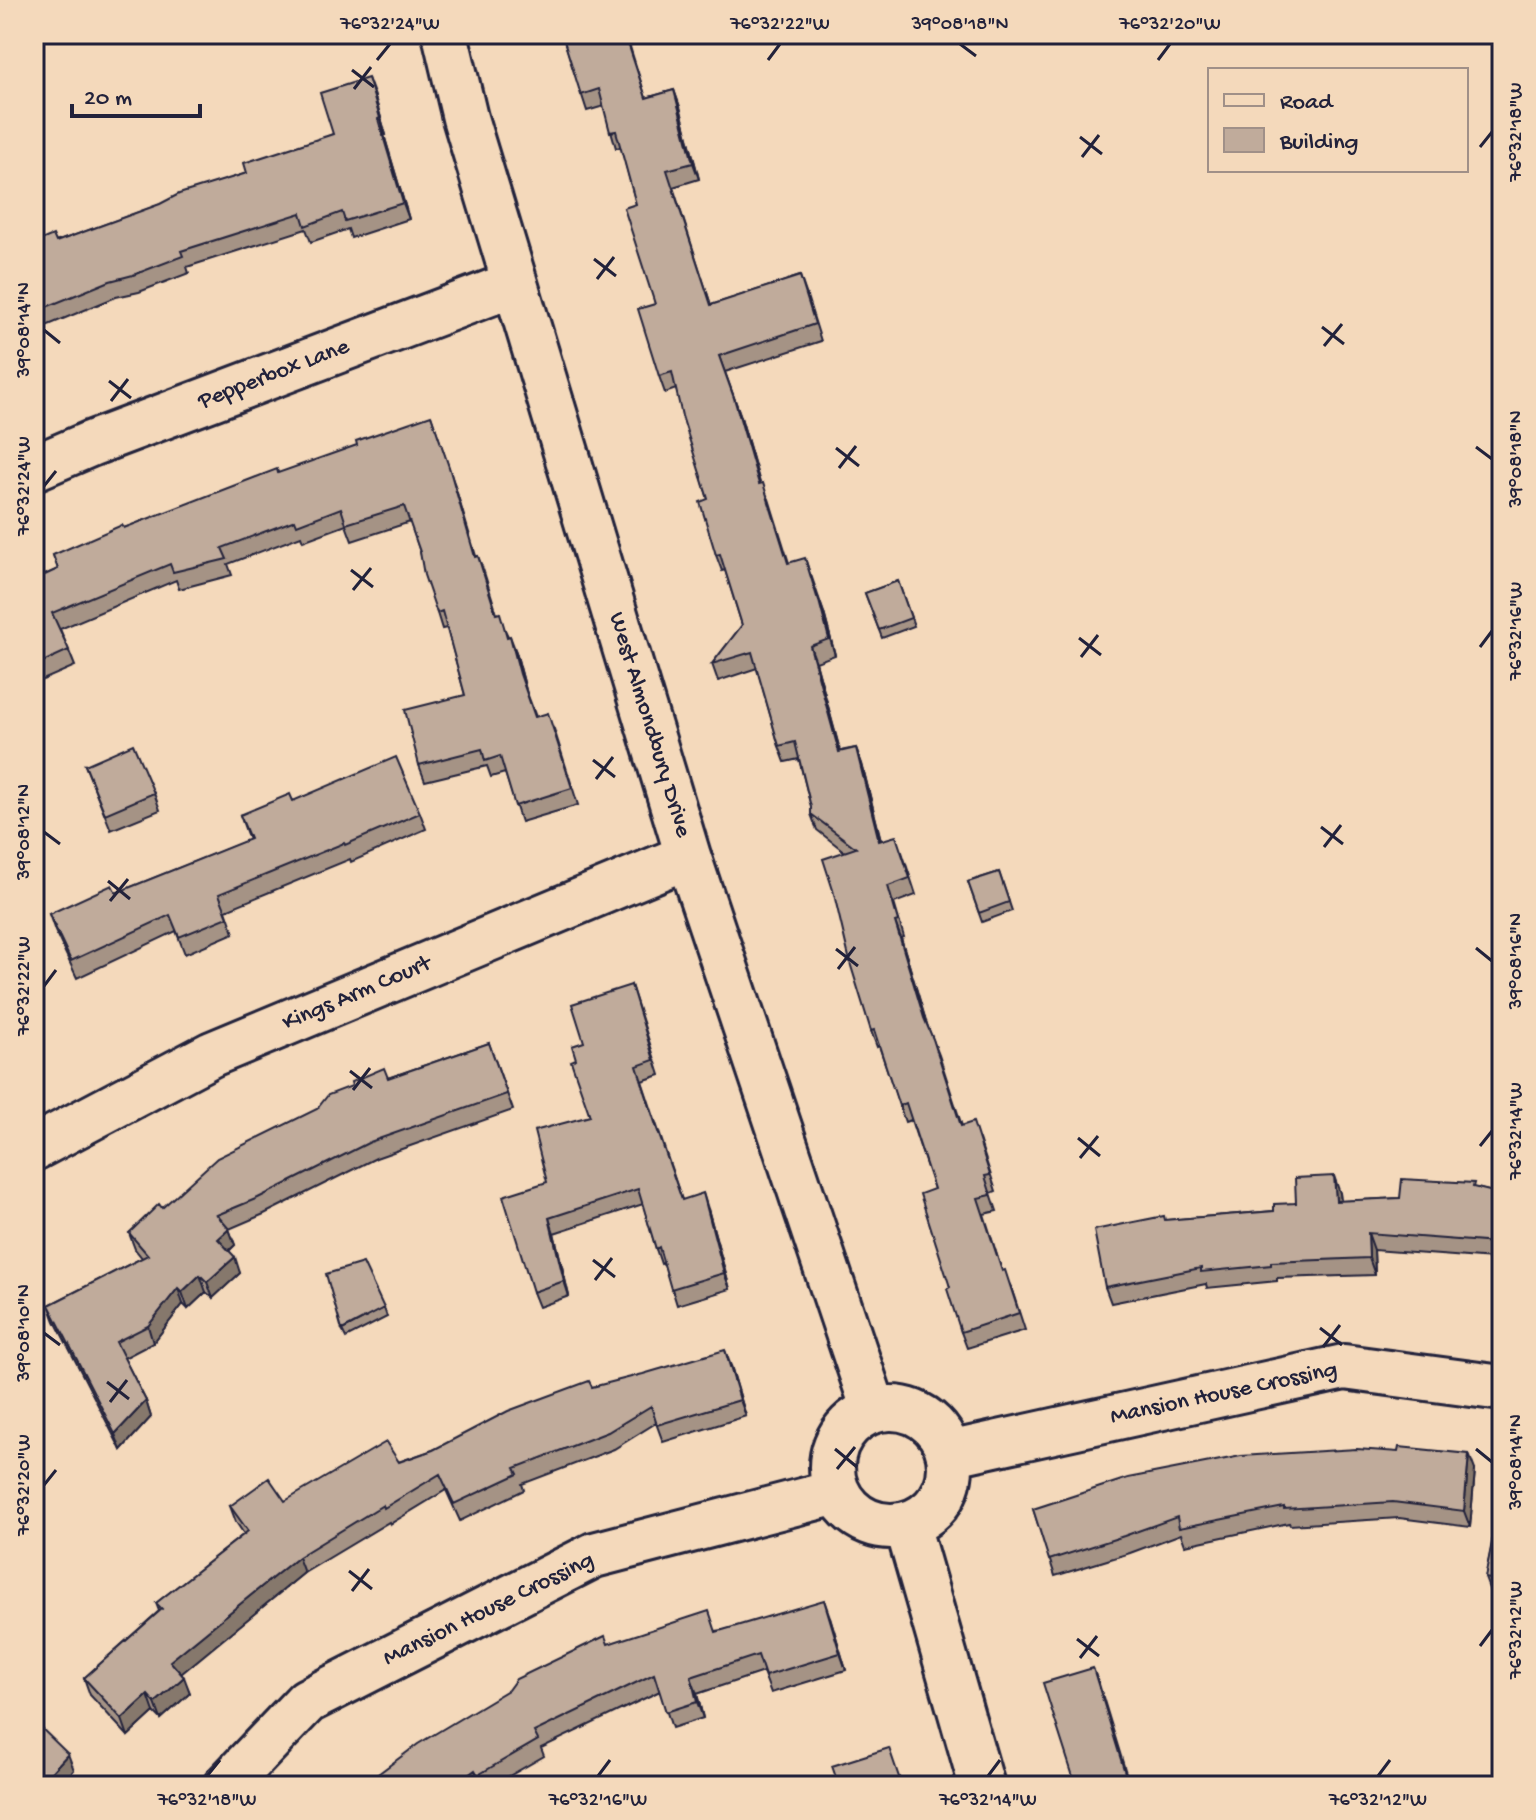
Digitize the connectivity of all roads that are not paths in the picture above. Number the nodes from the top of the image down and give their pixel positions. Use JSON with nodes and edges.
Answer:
{"nodes":[{"id":1,"x":445,"y":34,"type":"edge"},
{"id":2,"x":514,"y":284,"type":"junction"},
{"id":3,"x":34,"y":468,"type":"edge"},
{"id":4,"x":688,"y":856,"type":"junction"},
{"id":5,"x":34,"y":1148,"type":"edge"},
{"id":6,"x":1502,"y":1388,"type":"edge"},
{"id":7,"x":874,"y":1410,"type":"junction"},
{"id":8,"x":949,"y":1454,"type":"junction"},
{"id":9,"x":837,"y":1492,"type":"junction"},
{"id":10,"x":907,"y":1525,"type":"junction"},
{"id":11,"x":226,"y":1786,"type":"edge"},
{"id":12,"x":982,"y":1786,"type":"edge"}],
"edges":[{"from":1,"to":2,"type":"street","name":"West Almondbury Drive"},
{"from":2,"to":3,"type":"street","name":"Pepperbox Lane"},
{"from":2,"to":4,"type":"street","name":"West Almondbury Drive"},
{"from":4,"to":5,"type":"street","name":"Kings Arm Court"},
{"from":4,"to":7,"type":"street","name":"West Almondbury Drive"},
{"from":6,"to":8,"type":"street","name":"Mansion House Crossing"},
{"from":7,"to":8,"type":"street"},
{"from":7,"to":9,"type":"street"},
{"from":8,"to":10,"type":"street"},
{"from":9,"to":10,"type":"street"},
{"from":9,"to":11,"type":"street","name":"Mansion House Crossing"},
{"from":10,"to":12,"type":"street"}]}
